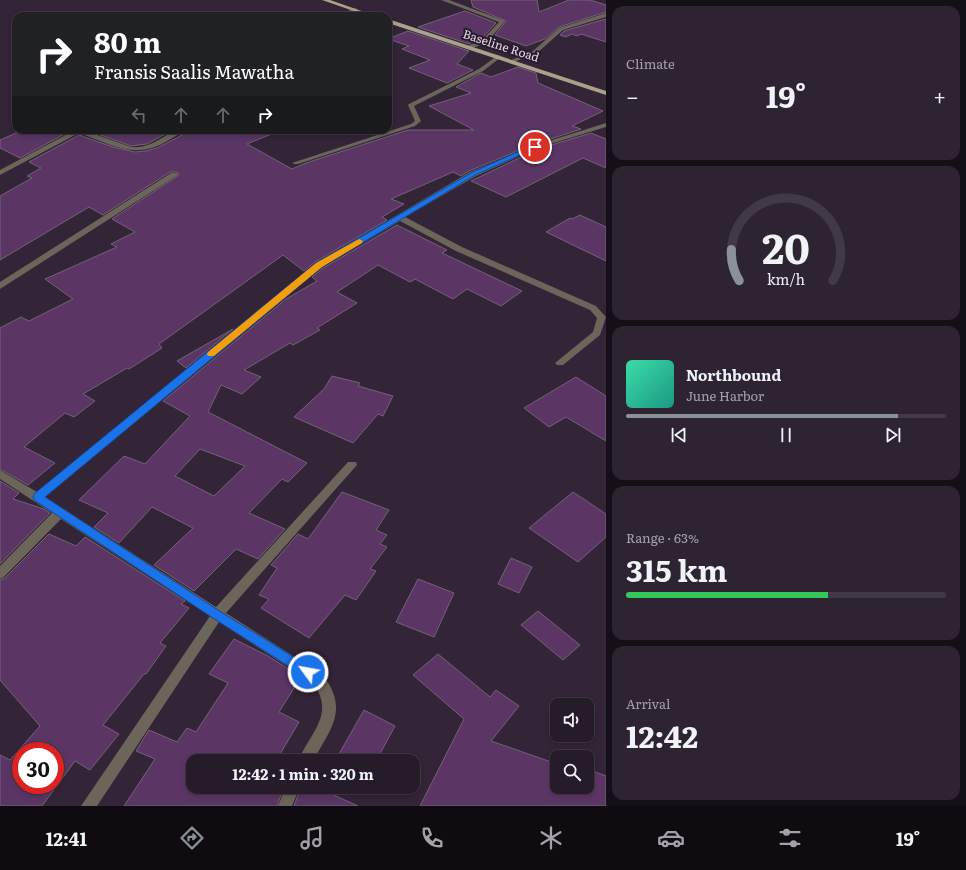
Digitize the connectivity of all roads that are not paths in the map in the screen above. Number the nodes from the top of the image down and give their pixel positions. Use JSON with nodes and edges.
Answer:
{"nodes":[{"id":1,"x":326,"y":0,"type":"edge"},
{"id":2,"x":444,"y":0,"type":"edge"},
{"id":3,"x":355,"y":10,"type":"junction"},
{"id":4,"x":350,"y":12,"type":"edge"},
{"id":5,"x":361,"y":12,"type":"edge"},
{"id":6,"x":606,"y":15,"type":"edge"},
{"id":7,"x":392,"y":22,"type":"edge"},
{"id":8,"x":470,"y":47,"type":"junction"},
{"id":9,"x":498,"y":57,"type":"junction"},
{"id":10,"x":512,"y":61,"type":"junction"},
{"id":11,"x":606,"y":93,"type":"edge"},
{"id":12,"x":606,"y":125,"type":"edge"},
{"id":13,"x":392,"y":132,"type":"edge"},
{"id":14,"x":72,"y":134,"type":"edge"},
{"id":15,"x":90,"y":134,"type":"edge"},
{"id":16,"x":175,"y":134,"type":"edge"},
{"id":17,"x":385,"y":134,"type":"edge"},
{"id":18,"x":296,"y":163,"type":"dead end"},
{"id":19,"x":0,"y":174,"type":"edge"},
{"id":20,"x":174,"y":174,"type":"dead end"},
{"id":21,"x":399,"y":217,"type":"junction"},
{"id":22,"x":0,"y":286,"type":"edge"},
{"id":23,"x":560,"y":363,"type":"dead end"},
{"id":24,"x":352,"y":465,"type":"dead end"},
{"id":25,"x":0,"y":474,"type":"edge"},
{"id":26,"x":38,"y":497,"type":"junction"},
{"id":27,"x":60,"y":512,"type":"junction"},
{"id":28,"x":0,"y":574,"type":"edge"},
{"id":29,"x":217,"y":615,"type":"junction"},
{"id":30,"x":309,"y":754,"type":"edge"},
{"id":31,"x":290,"y":794,"type":"edge"},
{"id":32,"x":88,"y":806,"type":"edge"},
{"id":33,"x":285,"y":806,"type":"edge"}],
"edges":[{"from":1,"to":3,"type":"main road"},
{"from":2,"to":8,"type":"street"},
{"from":3,"to":4,"type":"street"},
{"from":3,"to":5,"type":"main road"},
{"from":6,"to":10,"type":"street"},
{"from":7,"to":8,"type":"main road","name":"Baseline Road"},
{"from":8,"to":9,"type":"main road","name":"Baseline Road"},
{"from":9,"to":10,"type":"main road","name":"Baseline Road"},
{"from":9,"to":13,"type":"street"},
{"from":10,"to":11,"type":"main road","name":"Baseline Road"},
{"from":12,"to":21,"type":"street"},
{"from":14,"to":19,"type":"street"},
{"from":15,"to":16,"type":"street"},
{"from":17,"to":18,"type":"street"},
{"from":20,"to":22,"type":"street"},
{"from":21,"to":23,"type":"street"},
{"from":21,"to":26,"type":"street"},
{"from":24,"to":29,"type":"street"},
{"from":25,"to":26,"type":"street"},
{"from":26,"to":27,"type":"street"},
{"from":27,"to":28,"type":"street"},
{"from":27,"to":29,"type":"street"},
{"from":29,"to":30,"type":"street"},
{"from":29,"to":32,"type":"street"},
{"from":31,"to":33,"type":"street"}]}
